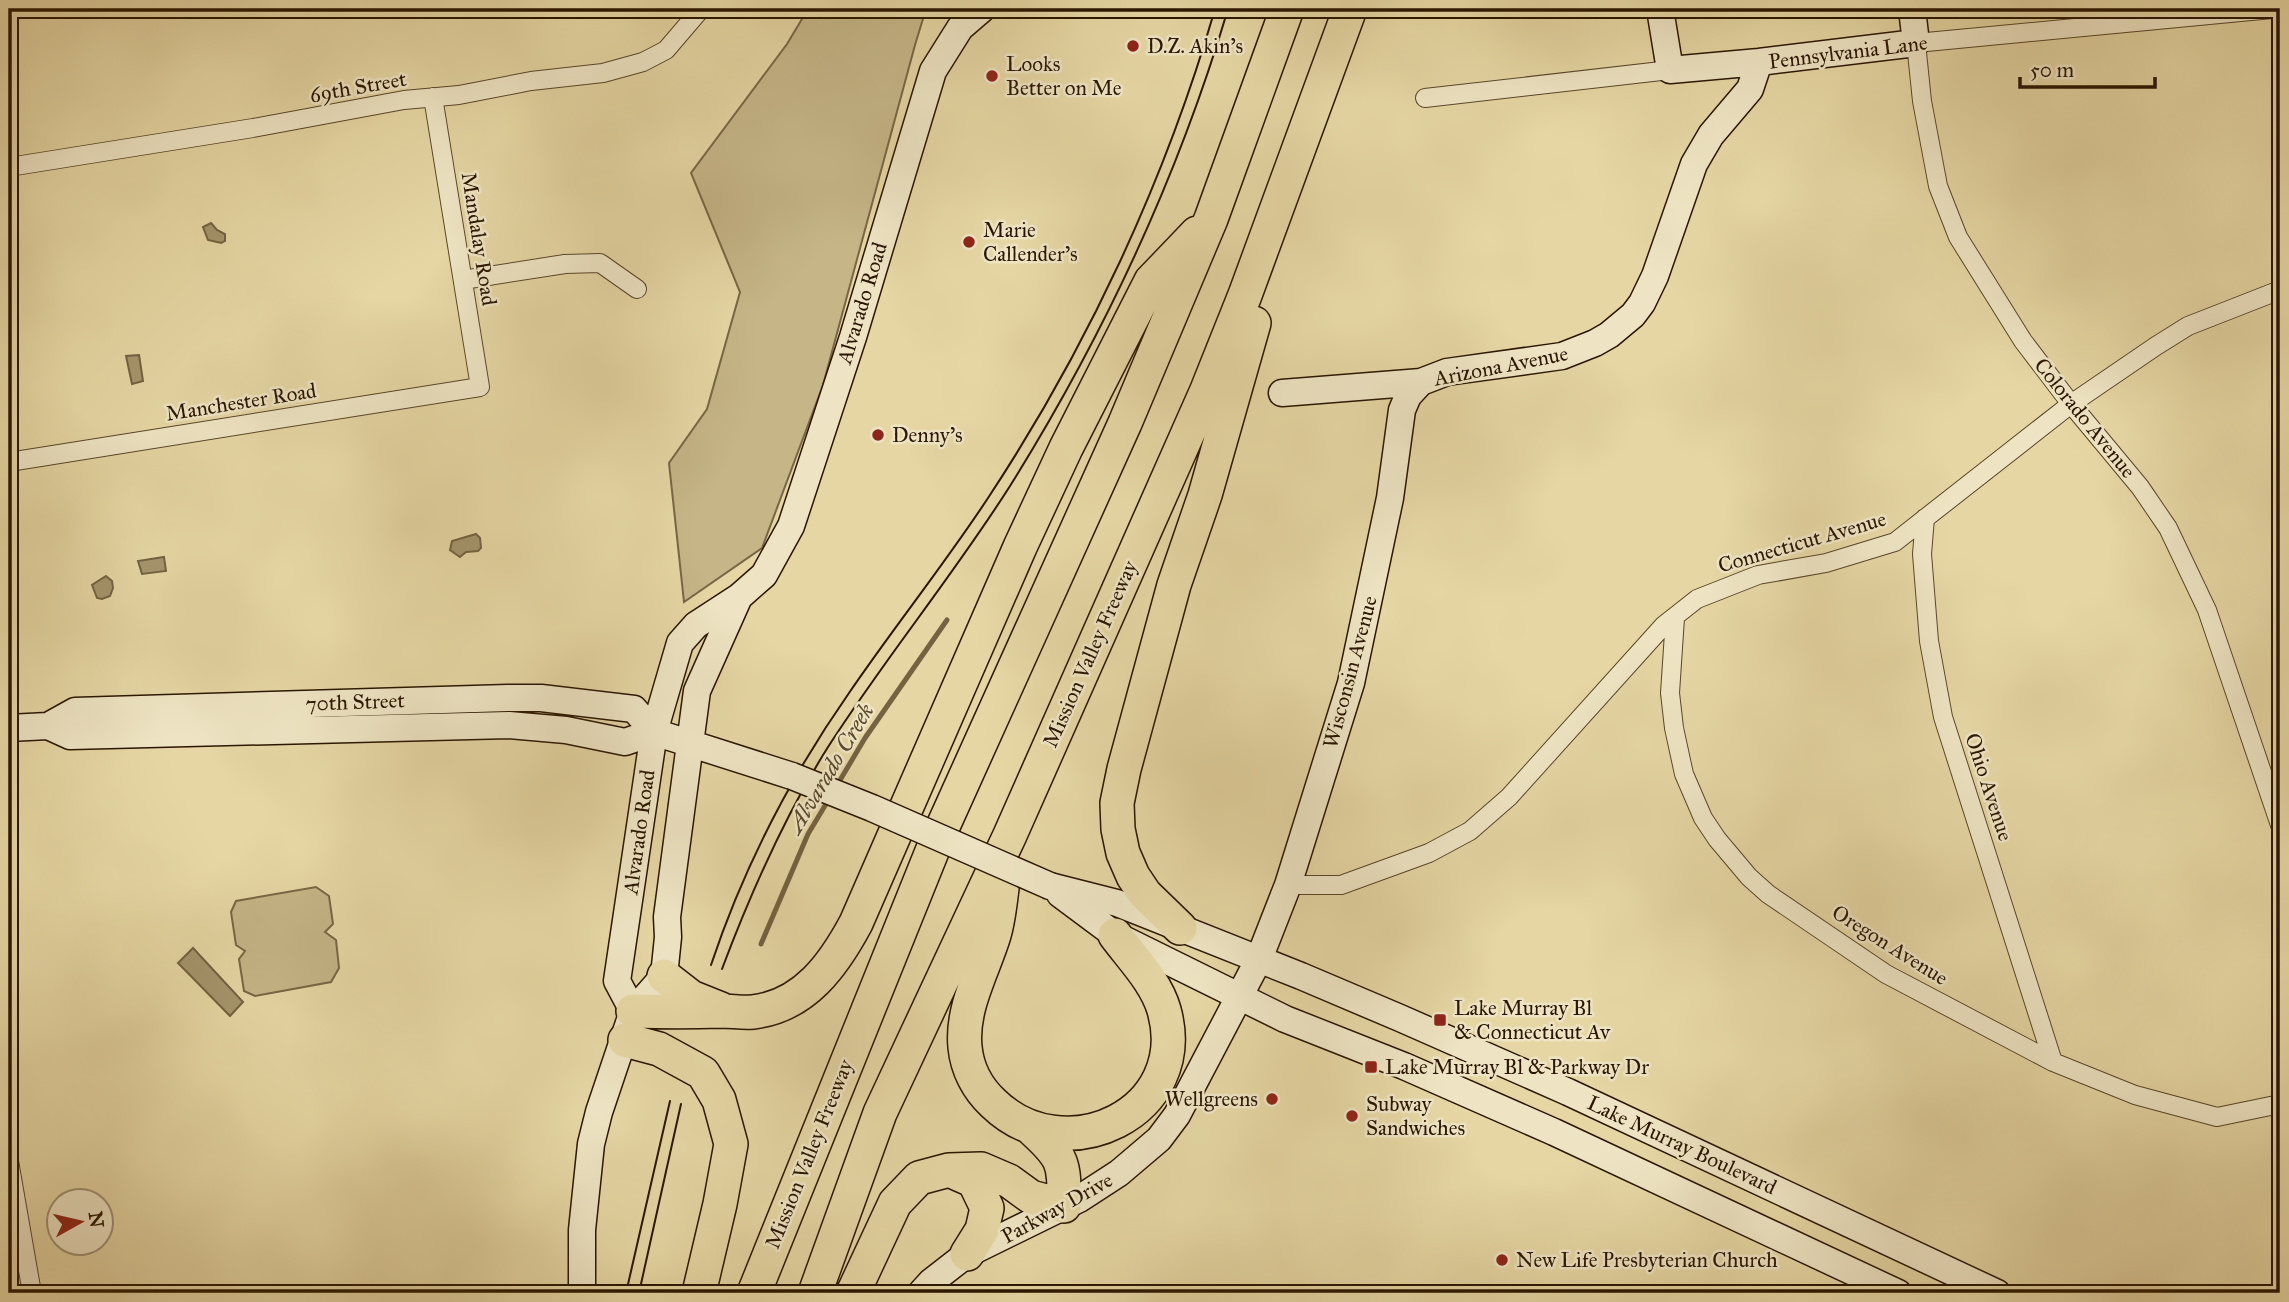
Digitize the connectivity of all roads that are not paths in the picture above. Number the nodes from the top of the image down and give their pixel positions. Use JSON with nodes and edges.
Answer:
{"nodes":[{"id":1,"x":982,"y":9,"type":"edge"},
{"id":2,"x":1287,"y":9,"type":"edge"},
{"id":3,"x":1350,"y":9,"type":"edge"},
{"id":4,"x":1660,"y":9,"type":"edge"},
{"id":5,"x":1912,"y":9,"type":"edge"},
{"id":6,"x":2272,"y":9,"type":"edge"},
{"id":7,"x":697,"y":11,"type":"edge"},
{"id":8,"x":1916,"y":43,"type":"junction"},
{"id":9,"x":1759,"y":62,"type":"junction"},
{"id":10,"x":1670,"y":70,"type":"junction"},
{"id":11,"x":433,"y":97,"type":"junction"},
{"id":12,"x":1424,"y":98,"type":"dead end"},
{"id":13,"x":1310,"y":122,"type":"junction"},
{"id":14,"x":9,"y":167,"type":"edge"},
{"id":15,"x":1211,"y":219,"type":"junction"},
{"id":16,"x":463,"y":280,"type":"junction"},
{"id":17,"x":637,"y":289,"type":"dead end"},
{"id":18,"x":2280,"y":290,"type":"edge"},
{"id":19,"x":1422,"y":382,"type":"junction"},
{"id":20,"x":480,"y":387,"type":"joint"},
{"id":21,"x":1282,"y":393,"type":"dead end"},
{"id":22,"x":2071,"y":404,"type":"junction"},
{"id":23,"x":9,"y":462,"type":"edge"},
{"id":24,"x":1925,"y":518,"type":"junction"},
{"id":25,"x":739,"y":597,"type":"junction"},
{"id":26,"x":1675,"y":618,"type":"junction"},
{"id":27,"x":9,"y":728,"type":"edge"},
{"id":28,"x":654,"y":732,"type":"junction"},
{"id":29,"x":692,"y":743,"type":"junction"},
{"id":30,"x":725,"y":754,"type":"joint"},
{"id":31,"x":2280,"y":825,"type":"edge"},
{"id":32,"x":1010,"y":835,"type":"junction"},
{"id":33,"x":1288,"y":885,"type":"junction"},
{"id":34,"x":1050,"y":886,"type":"junction"},
{"id":35,"x":1180,"y":928,"type":"junction"},
{"id":36,"x":1115,"y":934,"type":"junction"},
{"id":37,"x":1259,"y":959,"type":"junction"},
{"id":38,"x":664,"y":976,"type":"junction"},
{"id":39,"x":1239,"y":994,"type":"junction"},
{"id":40,"x":726,"y":1011,"type":"junction"},
{"id":41,"x":629,"y":1026,"type":"junction"},
{"id":42,"x":2053,"y":1062,"type":"junction"},
{"id":43,"x":1563,"y":1090,"type":"junction"},
{"id":44,"x":2280,"y":1104,"type":"edge"},
{"id":45,"x":1032,"y":1129,"type":"junction"},
{"id":46,"x":1554,"y":1132,"type":"junction"},
{"id":47,"x":9,"y":1161,"type":"edge"},
{"id":48,"x":949,"y":1170,"type":"junction"},
{"id":49,"x":1064,"y":1206,"type":"junction"},
{"id":50,"x":1835,"y":1216,"type":"junction"},
{"id":51,"x":967,"y":1254,"type":"junction"},
{"id":52,"x":1818,"y":1255,"type":"junction"},
{"id":53,"x":17,"y":1256,"type":"edge"},
{"id":54,"x":32,"y":1293,"type":"edge"},
{"id":55,"x":582,"y":1293,"type":"edge"},
{"id":56,"x":699,"y":1293,"type":"edge"},
{"id":57,"x":754,"y":1293,"type":"edge"},
{"id":58,"x":814,"y":1293,"type":"edge"},
{"id":59,"x":853,"y":1293,"type":"edge"},
{"id":60,"x":921,"y":1293,"type":"edge"},
{"id":61,"x":1898,"y":1293,"type":"edge"},
{"id":62,"x":1997,"y":1293,"type":"edge"}],
"edges":[{"from":1,"to":25,"type":"main road","name":"Alvarado Road"},
{"from":2,"to":15,"type":"highway","name":"Mission Valley Freeway"},
{"from":3,"to":13,"type":"highway","name":"Mission Valley Freeway"},
{"from":4,"to":10,"type":"main road"},
{"from":5,"to":8,"type":"main road","name":"Colorado Avenue"},
{"from":6,"to":8,"type":"street","name":"Pennsylvania Lane"},
{"from":7,"to":11,"type":"street","name":"69th Street"},
{"from":8,"to":9,"type":"main road","name":"Pennsylvania Lane"},
{"from":8,"to":22,"type":"street","name":"Colorado Avenue"},
{"from":9,"to":10,"type":"main road","name":"Pennsylvania Lane"},
{"from":9,"to":19,"type":"main road","name":"Arizona Avenue"},
{"from":10,"to":12,"type":"street","name":"Pennsylvania Lane"},
{"from":11,"to":14,"type":"street","name":"69th Street"},
{"from":11,"to":16,"type":"street","name":"Mandalay Road"},
{"from":13,"to":32,"type":"highway","name":"Mission Valley Freeway"},
{"from":13,"to":35,"type":"highway"},
{"from":15,"to":40,"type":"highway"},
{"from":15,"to":57,"type":"highway","name":"Mission Valley Freeway"},
{"from":16,"to":17,"type":"street"},
{"from":16,"to":20,"type":"street","name":"Mandalay Road"},
{"from":18,"to":22,"type":"street","name":"Connecticut Avenue"},
{"from":19,"to":21,"type":"main road","name":"Arizona Avenue"},
{"from":19,"to":33,"type":"main road","name":"Wisconsin Avenue"},
{"from":20,"to":23,"type":"street","name":"Manchester Road"},
{"from":22,"to":24,"type":"street","name":"Connecticut Avenue"},
{"from":22,"to":31,"type":"street","name":"Colorado Avenue"},
{"from":24,"to":26,"type":"street","name":"Connecticut Avenue"},
{"from":24,"to":42,"type":"street","name":"Ohio Avenue"},
{"from":25,"to":28,"type":"main road","name":"Alvarado Road"},
{"from":25,"to":29,"type":"main road","name":"Alvarado Road"},
{"from":26,"to":33,"type":"street","name":"Connecticut Avenue"},
{"from":26,"to":42,"type":"street","name":"Oregon Avenue"},
{"from":27,"to":28,"type":"main road","name":"70th Street"},
{"from":28,"to":29,"type":"main road","name":"70th Street"},
{"from":28,"to":41,"type":"main road","name":"Alvarado Road"},
{"from":29,"to":30,"type":"main road","name":"70th Street"},
{"from":29,"to":38,"type":"main road","name":"Alvarado Road"},
{"from":30,"to":34,"type":"main road","name":"Lake Murray Boulevard","bridge":true},
{"from":32,"to":45,"type":"highway"},
{"from":32,"to":58,"type":"highway","name":"Mission Valley Freeway"},
{"from":33,"to":37,"type":"main road","name":"Wisconsin Avenue"},
{"from":34,"to":35,"type":"main road","name":"Lake Murray Boulevard"},
{"from":34,"to":36,"type":"main road","name":"Lake Murray Boulevard"},
{"from":35,"to":37,"type":"main road","name":"Lake Murray Boulevard"},
{"from":36,"to":39,"type":"main road","name":"Lake Murray Boulevard"},
{"from":36,"to":45,"type":"highway"},
{"from":37,"to":39,"type":"main road","name":"Parkway Drive"},
{"from":37,"to":43,"type":"main road","name":"Lake Murray Boulevard"},
{"from":38,"to":40,"type":"highway"},
{"from":38,"to":41,"type":"main road"},
{"from":39,"to":46,"type":"main road","name":"Lake Murray Boulevard"},
{"from":39,"to":49,"type":"main road","name":"Parkway Drive"},
{"from":40,"to":41,"type":"highway"},
{"from":41,"to":55,"type":"main road"},
{"from":41,"to":56,"type":"highway"},
{"from":42,"to":44,"type":"street","name":"Oregon Avenue"},
{"from":43,"to":46,"type":"main road"},
{"from":43,"to":50,"type":"main road","name":"Lake Murray Boulevard"},
{"from":45,"to":49,"type":"highway"},
{"from":46,"to":52,"type":"main road","name":"Lake Murray Boulevard"},
{"from":47,"to":53,"type":"street"},
{"from":48,"to":49,"type":"highway"},
{"from":48,"to":51,"type":"highway"},
{"from":48,"to":59,"type":"highway"},
{"from":49,"to":51,"type":"main road","name":"Parkway Drive"},
{"from":50,"to":52,"type":"main road"},
{"from":50,"to":62,"type":"main road","name":"Lake Murray Boulevard"},
{"from":51,"to":60,"type":"main road","name":"Parkway Drive"},
{"from":52,"to":61,"type":"main road","name":"Lake Murray Boulevard"},
{"from":53,"to":54,"type":"street"}]}
